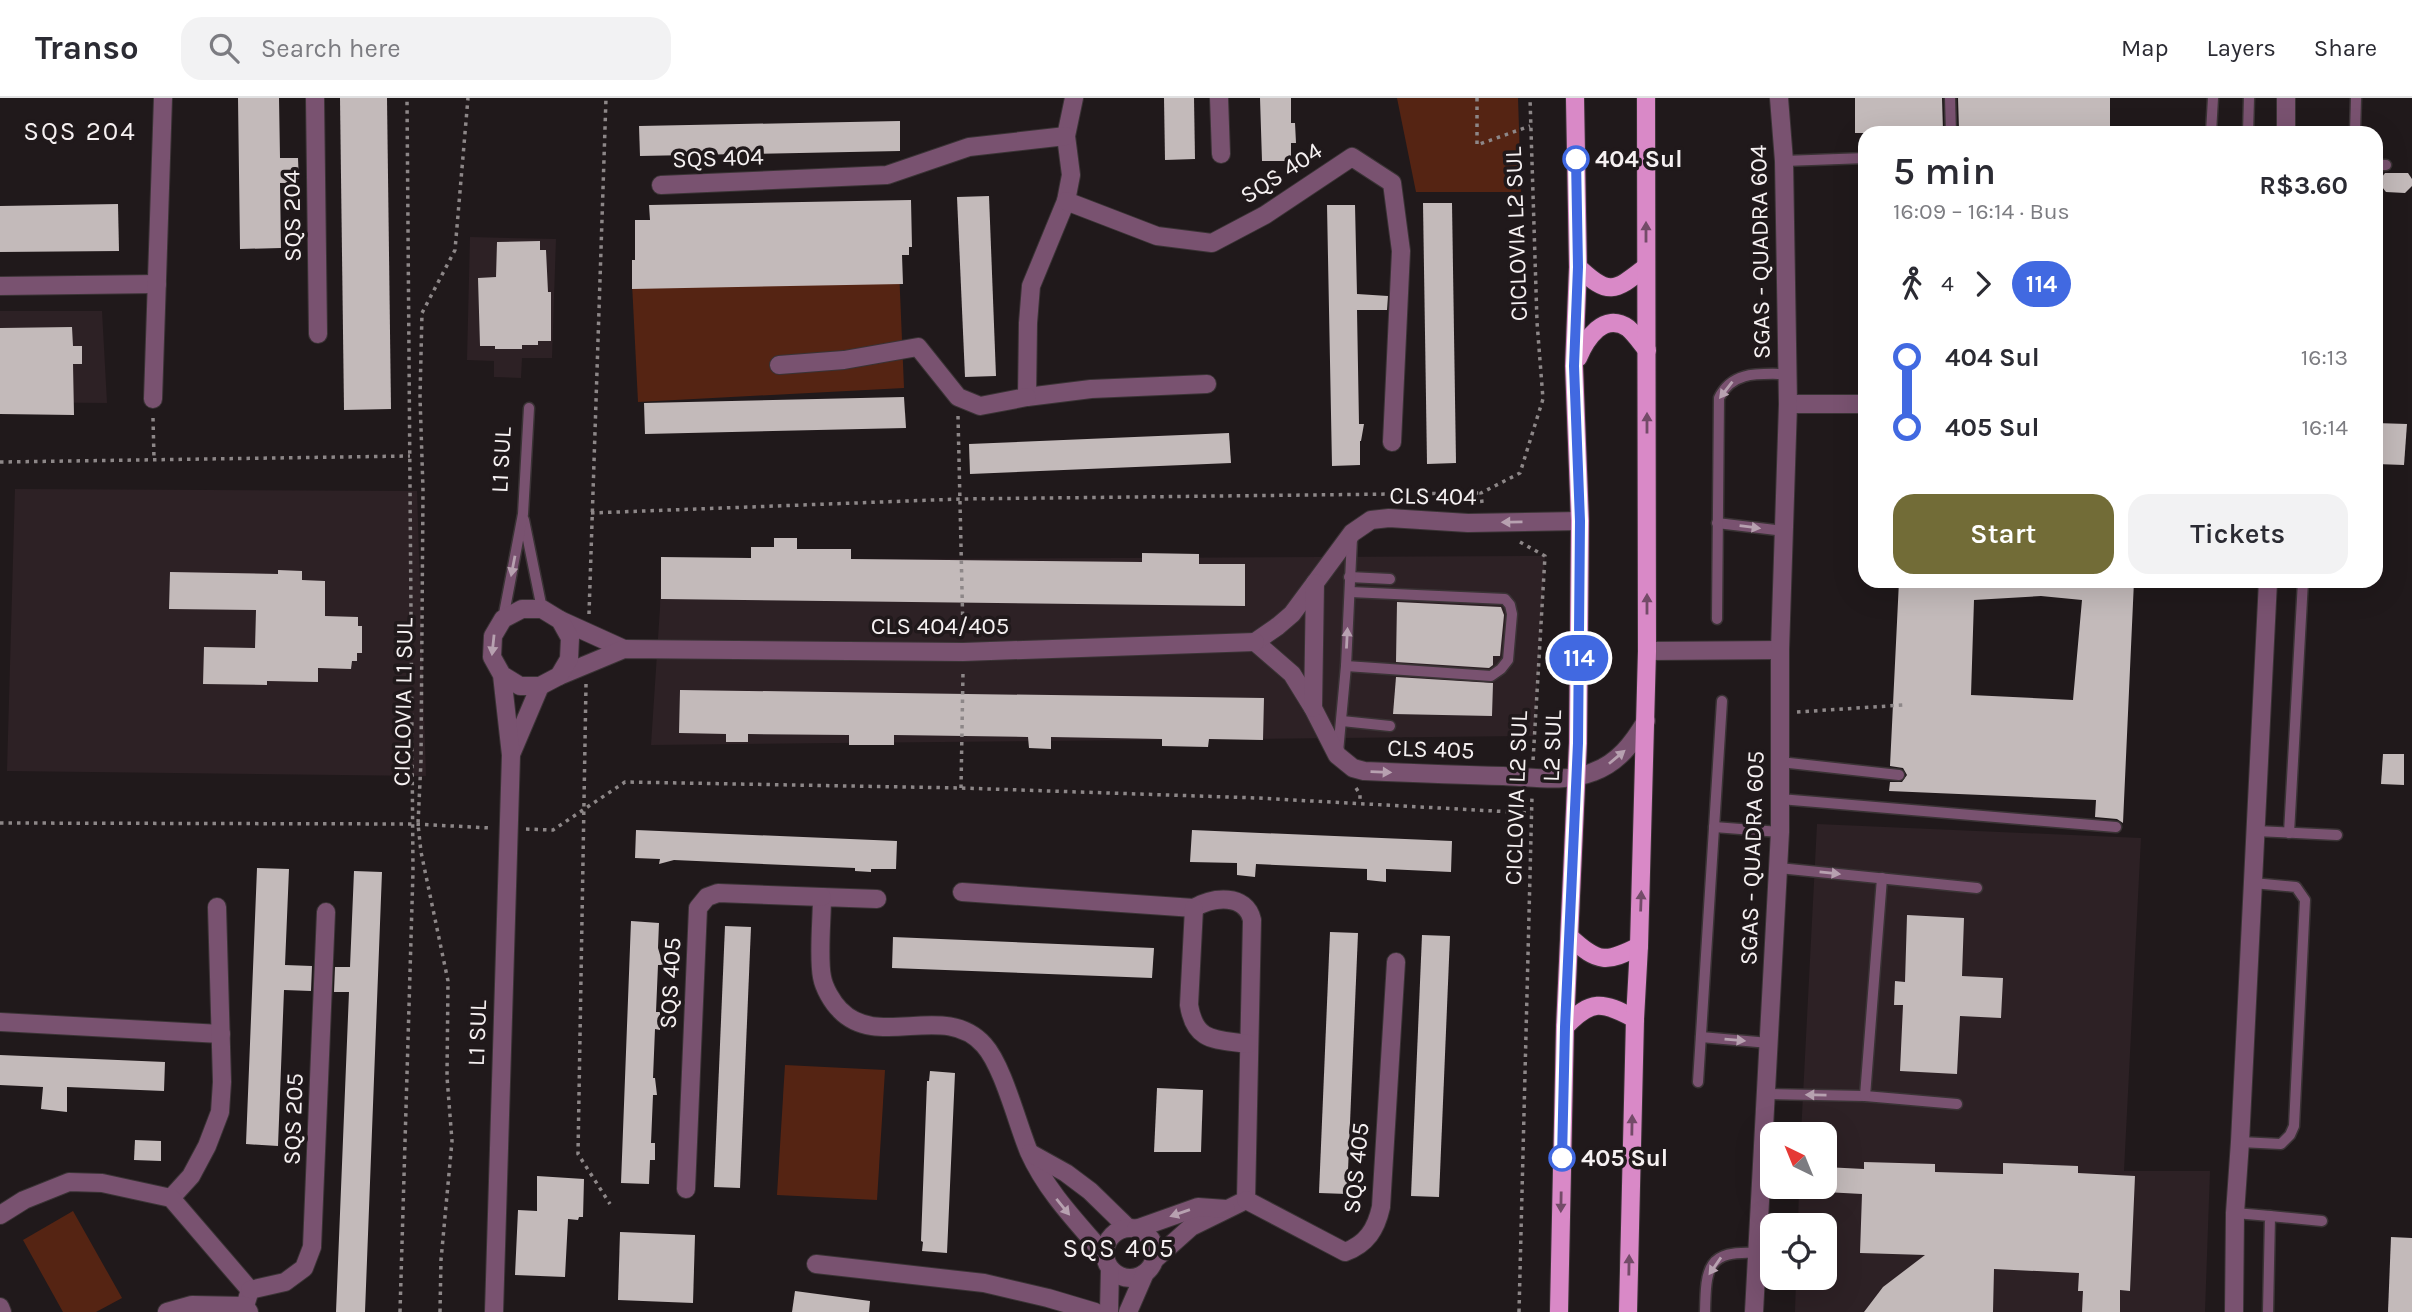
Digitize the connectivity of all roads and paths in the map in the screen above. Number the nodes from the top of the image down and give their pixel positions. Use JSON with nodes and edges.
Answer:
{"nodes":[{"id":1,"x":163,"y":98,"type":"edge"},
{"id":2,"x":315,"y":98,"type":"edge"},
{"id":3,"x":407,"y":98,"type":"edge"},
{"id":4,"x":468,"y":98,"type":"edge"},
{"id":5,"x":1074,"y":98,"type":"edge"},
{"id":6,"x":1219,"y":98,"type":"edge"},
{"id":7,"x":1477,"y":98,"type":"edge"},
{"id":8,"x":1530,"y":98,"type":"edge"},
{"id":9,"x":1575,"y":98,"type":"edge"},
{"id":10,"x":1646,"y":98,"type":"edge"},
{"id":11,"x":1779,"y":98,"type":"edge"},
{"id":12,"x":1950,"y":98,"type":"edge"},
{"id":13,"x":2213,"y":98,"type":"edge"},
{"id":14,"x":2249,"y":98,"type":"edge"},
{"id":15,"x":2286,"y":98,"type":"edge"},
{"id":16,"x":2356,"y":98,"type":"edge"},
{"id":17,"x":1530,"y":125,"type":"junction"},
{"id":18,"x":1951,"y":126,"type":"edge"},
{"id":19,"x":2211,"y":126,"type":"edge"},
{"id":20,"x":2248,"y":126,"type":"edge"},
{"id":21,"x":2286,"y":126,"type":"edge"},
{"id":22,"x":2355,"y":126,"type":"edge"},
{"id":23,"x":1066,"y":136,"type":"junction"},
{"id":24,"x":1221,"y":154,"type":"dead end"},
{"id":25,"x":1858,"y":158,"type":"edge"},
{"id":26,"x":1784,"y":161,"type":"junction"},
{"id":27,"x":661,"y":185,"type":"dead end"},
{"id":28,"x":1066,"y":201,"type":"junction"},
{"id":29,"x":1578,"y":267,"type":"junction"},
{"id":30,"x":1646,"y":267,"type":"junction"},
{"id":31,"x":157,"y":284,"type":"junction"},
{"id":32,"x":0,"y":286,"type":"edge"},
{"id":33,"x":318,"y":334,"type":"dead end"},
{"id":34,"x":1647,"y":350,"type":"junction"},
{"id":35,"x":779,"y":365,"type":"dead end"},
{"id":36,"x":1574,"y":366,"type":"junction"},
{"id":37,"x":1787,"y":374,"type":"junction"},
{"id":38,"x":1207,"y":384,"type":"dead end"},
{"id":39,"x":958,"y":397,"type":"junction"},
{"id":40,"x":1027,"y":397,"type":"junction"},
{"id":41,"x":153,"y":399,"type":"joint"},
{"id":42,"x":1788,"y":404,"type":"junction"},
{"id":43,"x":1858,"y":404,"type":"edge"},
{"id":44,"x":529,"y":408,"type":"dead end"},
{"id":45,"x":1392,"y":442,"type":"dead end"},
{"id":46,"x":410,"y":456,"type":"junction"},
{"id":47,"x":154,"y":459,"type":"junction"},
{"id":48,"x":0,"y":461,"type":"edge"},
{"id":49,"x":1481,"y":493,"type":"junction"},
{"id":50,"x":960,"y":499,"type":"junction"},
{"id":51,"x":591,"y":513,"type":"dead end"},
{"id":52,"x":523,"y":514,"type":"junction"},
{"id":53,"x":1580,"y":521,"type":"junction"},
{"id":54,"x":1484,"y":522,"type":"junction"},
{"id":55,"x":1717,"y":523,"type":"junction"},
{"id":56,"x":1784,"y":531,"type":"junction"},
{"id":57,"x":1352,"y":533,"type":"junction"},
{"id":58,"x":1515,"y":539,"type":"dead end"},
{"id":59,"x":1349,"y":577,"type":"junction"},
{"id":60,"x":1315,"y":579,"type":"junction"},
{"id":61,"x":1390,"y":579,"type":"dead end"},
{"id":62,"x":2269,"y":588,"type":"edge"},
{"id":63,"x":2304,"y":588,"type":"edge"},
{"id":64,"x":1350,"y":592,"type":"junction"},
{"id":65,"x":542,"y":609,"type":"junction"},
{"id":66,"x":503,"y":619,"type":"junction"},
{"id":67,"x":1717,"y":619,"type":"dead end"},
{"id":68,"x":560,"y":620,"type":"junction"},
{"id":69,"x":1255,"y":642,"type":"junction"},
{"id":70,"x":624,"y":649,"type":"junction"},
{"id":71,"x":1780,"y":650,"type":"junction"},
{"id":72,"x":1647,"y":651,"type":"junction"},
{"id":73,"x":963,"y":652,"type":"junction"},
{"id":74,"x":1346,"y":666,"type":"junction"},
{"id":75,"x":502,"y":675,"type":"junction"},
{"id":76,"x":559,"y":676,"type":"junction"},
{"id":77,"x":540,"y":686,"type":"junction"},
{"id":78,"x":1722,"y":701,"type":"dead end"},
{"id":79,"x":1903,"y":705,"type":"dead end"},
{"id":80,"x":1313,"y":708,"type":"junction"},
{"id":81,"x":1780,"y":713,"type":"junction"},
{"id":82,"x":1342,"y":721,"type":"junction"},
{"id":83,"x":1646,"y":721,"type":"junction"},
{"id":84,"x":1390,"y":726,"type":"dead end"},
{"id":85,"x":511,"y":755,"type":"junction"},
{"id":86,"x":1337,"y":755,"type":"junction"},
{"id":87,"x":1780,"y":762,"type":"junction"},
{"id":88,"x":1899,"y":775,"type":"dead end"},
{"id":89,"x":1532,"y":777,"type":"junction"},
{"id":90,"x":1576,"y":777,"type":"junction"},
{"id":91,"x":961,"y":788,"type":"junction"},
{"id":92,"x":1780,"y":799,"type":"junction"},
{"id":93,"x":1531,"y":813,"type":"junction"},
{"id":94,"x":0,"y":823,"type":"edge"},
{"id":95,"x":416,"y":824,"type":"junction"},
{"id":96,"x":1714,"y":827,"type":"junction"},
{"id":97,"x":2116,"y":827,"type":"dead end"},
{"id":98,"x":507,"y":829,"type":"junction"},
{"id":99,"x":2256,"y":831,"type":"junction"},
{"id":100,"x":1780,"y":832,"type":"junction"},
{"id":101,"x":2289,"y":833,"type":"junction"},
{"id":102,"x":2337,"y":835,"type":"dead end"},
{"id":103,"x":1779,"y":868,"type":"junction"},
{"id":104,"x":1882,"y":878,"type":"junction"},
{"id":105,"x":2253,"y":883,"type":"junction"},
{"id":106,"x":1977,"y":888,"type":"dead end"},
{"id":107,"x":962,"y":892,"type":"dead end"},
{"id":108,"x":822,"y":897,"type":"junction"},
{"id":109,"x":877,"y":899,"type":"dead end"},
{"id":110,"x":217,"y":907,"type":"dead end"},
{"id":111,"x":1194,"y":908,"type":"junction"},
{"id":112,"x":326,"y":912,"type":"dead end"},
{"id":113,"x":1571,"y":938,"type":"junction"},
{"id":114,"x":1639,"y":946,"type":"junction"},
{"id":115,"x":1396,"y":962,"type":"dead end"},
{"id":116,"x":1634,"y":1018,"type":"junction"},
{"id":117,"x":0,"y":1022,"type":"edge"},
{"id":118,"x":1565,"y":1027,"type":"junction"},
{"id":119,"x":221,"y":1034,"type":"junction"},
{"id":120,"x":1701,"y":1037,"type":"junction"},
{"id":121,"x":1769,"y":1043,"type":"junction"},
{"id":122,"x":1248,"y":1044,"type":"junction"},
{"id":123,"x":1698,"y":1082,"type":"dead end"},
{"id":124,"x":1766,"y":1094,"type":"junction"},
{"id":125,"x":1865,"y":1096,"type":"junction"},
{"id":126,"x":1957,"y":1104,"type":"dead end"},
{"id":127,"x":2240,"y":1142,"type":"junction"},
{"id":128,"x":1030,"y":1153,"type":"junction"},
{"id":129,"x":686,"y":1189,"type":"dead end"},
{"id":130,"x":171,"y":1199,"type":"junction"},
{"id":131,"x":1246,"y":1200,"type":"junction"},
{"id":132,"x":1226,"y":1209,"type":"junction"},
{"id":133,"x":2235,"y":1213,"type":"junction"},
{"id":134,"x":0,"y":1215,"type":"edge"},
{"id":135,"x":2270,"y":1216,"type":"junction"},
{"id":136,"x":2322,"y":1221,"type":"dead end"},
{"id":137,"x":1132,"y":1228,"type":"junction"},
{"id":138,"x":1757,"y":1253,"type":"junction"},
{"id":139,"x":1107,"y":1262,"type":"junction"},
{"id":140,"x":816,"y":1264,"type":"dead end"},
{"id":141,"x":1150,"y":1266,"type":"junction"},
{"id":142,"x":248,"y":1303,"type":"edge"},
{"id":143,"x":0,"y":1307,"type":"edge"},
{"id":144,"x":2,"y":1312,"type":"edge"},
{"id":145,"x":167,"y":1312,"type":"edge"},
{"id":146,"x":400,"y":1312,"type":"edge"},
{"id":147,"x":440,"y":1312,"type":"edge"},
{"id":148,"x":494,"y":1312,"type":"edge"},
{"id":149,"x":1095,"y":1312,"type":"edge"},
{"id":150,"x":1109,"y":1312,"type":"edge"},
{"id":151,"x":1128,"y":1312,"type":"edge"},
{"id":152,"x":1519,"y":1312,"type":"edge"},
{"id":153,"x":1559,"y":1312,"type":"edge"},
{"id":154,"x":1628,"y":1312,"type":"edge"},
{"id":155,"x":1705,"y":1312,"type":"edge"},
{"id":156,"x":1754,"y":1312,"type":"edge"},
{"id":157,"x":2234,"y":1312,"type":"edge"},
{"id":158,"x":2268,"y":1312,"type":"edge"}],
"edges":[{"from":1,"to":31,"type":"street"},
{"from":2,"to":33,"type":"street","name":"SQS 204"},
{"from":3,"to":46,"type":"path"},
{"from":4,"to":95,"type":"path","name":"CICLOVIA L1 SUL"},
{"from":5,"to":23,"type":"street"},
{"from":6,"to":24,"type":"street","name":"SQS 404"},
{"from":7,"to":17,"type":"path"},
{"from":8,"to":17,"type":"path","name":"CICLOVIA L2 SUL"},
{"from":9,"to":29,"type":"main road","name":"L2 SUL"},
{"from":30,"to":10,"type":"main road","one_way":true},
{"from":11,"to":26,"type":"street","name":"SGAS - QUADRA 604"},
{"from":12,"to":18,"type":"lane"},
{"from":13,"to":19,"type":"lane"},
{"from":14,"to":20,"type":"lane"},
{"from":15,"to":21,"type":"street"},
{"from":16,"to":22,"type":"lane"},
{"from":17,"to":49,"type":"path","name":"CICLOVIA L2 SUL"},
{"from":23,"to":27,"type":"street","name":"SQS 404"},
{"from":23,"to":28,"type":"street"},
{"from":25,"to":26,"type":"lane"},
{"from":26,"to":37,"type":"street","name":"SGAS - QUADRA 604"},
{"from":28,"to":40,"type":"street"},
{"from":28,"to":45,"type":"street","name":"SQS 404"},
{"from":29,"to":30,"type":"main road"},
{"from":29,"to":36,"type":"main road","name":"L2 SUL"},
{"from":30,"to":34,"type":"main road"},
{"from":31,"to":32,"type":"street"},
{"from":31,"to":41,"type":"street"},
{"from":34,"to":36,"type":"main road"},
{"from":72,"to":34,"type":"main road","one_way":true},
{"from":35,"to":39,"type":"street"},
{"from":36,"to":53,"type":"main road","name":"L2 SUL"},
{"from":37,"to":42,"type":"street","name":"SGAS - QUADRA 604"},
{"from":37,"to":55,"type":"lane","one_way":true},
{"from":38,"to":40,"type":"street"},
{"from":39,"to":40,"type":"street"},
{"from":39,"to":50,"type":"path"},
{"from":41,"to":47,"type":"path"},
{"from":42,"to":43,"type":"street"},
{"from":42,"to":56,"type":"street","name":"SGAS - QUADRA 605"},
{"from":44,"to":52,"type":"lane","name":"L1 SUL"},
{"from":46,"to":47,"type":"path"},
{"from":46,"to":95,"type":"path"},
{"from":47,"to":48,"type":"path"},
{"from":49,"to":50,"type":"path"},
{"from":49,"to":54,"type":"path"},
{"from":50,"to":51,"type":"path"},
{"from":50,"to":73,"type":"path"},
{"from":52,"to":65,"type":"lane","name":"L1 SUL"},
{"from":52,"to":66,"type":"lane","name":"L1 SUL","one_way":true},
{"from":53,"to":54,"type":"street","name":"CLS 404","one_way":true},
{"from":53,"to":90,"type":"main road","name":"L2 SUL"},
{"from":54,"to":57,"type":"street","name":"CLS 404"},
{"from":55,"to":56,"type":"lane","one_way":true},
{"from":55,"to":67,"type":"lane"},
{"from":56,"to":71,"type":"street","name":"SGAS - QUADRA 605"},
{"from":57,"to":59,"type":"lane"},
{"from":57,"to":60,"type":"street","name":"CLS 404"},
{"from":58,"to":89,"type":"path","name":"CICLOVIA L2 SUL"},
{"from":59,"to":61,"type":"lane"},
{"from":59,"to":64,"type":"lane"},
{"from":60,"to":69,"type":"street","name":"CLS 404"},
{"from":60,"to":80,"type":"street"},
{"from":62,"to":99,"type":"street"},
{"from":63,"to":101,"type":"lane"},
{"from":74,"to":64,"type":"lane","one_way":true},
{"from":64,"to":74,"type":"lane"},
{"from":65,"to":66,"type":"street"},
{"from":65,"to":68,"type":"street"},
{"from":66,"to":75,"type":"street","one_way":true},
{"from":68,"to":70,"type":"street","name":"CLS 404/405"},
{"from":68,"to":76,"type":"street"},
{"from":69,"to":73,"type":"street","name":"CLS 404/405"},
{"from":69,"to":80,"type":"street"},
{"from":70,"to":73,"type":"street","name":"CLS 404/405"},
{"from":70,"to":76,"type":"street","name":"CLS 404/405"},
{"from":71,"to":72,"type":"street"},
{"from":71,"to":81,"type":"street","name":"SGAS - QUADRA 605"},
{"from":72,"to":83,"type":"main road"},
{"from":73,"to":91,"type":"path"},
{"from":74,"to":82,"type":"lane"},
{"from":75,"to":77,"type":"street"},
{"from":75,"to":85,"type":"street","name":"L1 SUL"},
{"from":76,"to":77,"type":"street"},
{"from":77,"to":85,"type":"street","name":"L1 SUL"},
{"from":78,"to":96,"type":"lane"},
{"from":79,"to":81,"type":"path"},
{"from":80,"to":86,"type":"street"},
{"from":81,"to":87,"type":"street","name":"SGAS - QUADRA 605"},
{"from":82,"to":84,"type":"lane"},
{"from":82,"to":86,"type":"lane"},
{"from":90,"to":83,"type":"street","name":"CLS 405","one_way":true},
{"from":114,"to":83,"type":"main road","one_way":true},
{"from":85,"to":98,"type":"street","name":"L1 SUL"},
{"from":86,"to":89,"type":"street","name":"CLS 405","one_way":true},
{"from":87,"to":88,"type":"lane"},
{"from":87,"to":92,"type":"street","name":"SGAS - QUADRA 605"},
{"from":89,"to":90,"type":"street","name":"CLS 405"},
{"from":89,"to":93,"type":"path","name":"CICLOVIA L2 SUL"},
{"from":90,"to":113,"type":"main road","name":"L2 SUL"},
{"from":91,"to":93,"type":"path"},
{"from":91,"to":98,"type":"path"},
{"from":92,"to":97,"type":"lane"},
{"from":92,"to":100,"type":"street","name":"SGAS - QUADRA 605"},
{"from":93,"to":152,"type":"path","name":"CICLOVIA L2 SUL"},
{"from":94,"to":95,"type":"path"},
{"from":95,"to":98,"type":"path"},
{"from":95,"to":146,"type":"path"},
{"from":95,"to":147,"type":"path","name":"CICLOVIA L1 SUL"},
{"from":96,"to":100,"type":"lane"},
{"from":96,"to":120,"type":"lane"},
{"from":98,"to":148,"type":"street","name":"L1 SUL"},
{"from":99,"to":101,"type":"lane"},
{"from":99,"to":105,"type":"street"},
{"from":100,"to":103,"type":"street","name":"SGAS - QUADRA 605"},
{"from":101,"to":102,"type":"lane"},
{"from":103,"to":104,"type":"lane","one_way":true},
{"from":103,"to":121,"type":"street","name":"SGAS - QUADRA 605"},
{"from":104,"to":106,"type":"lane"},
{"from":104,"to":125,"type":"lane"},
{"from":105,"to":127,"type":"street"},
{"from":105,"to":127,"type":"lane"},
{"from":107,"to":111,"type":"street"},
{"from":108,"to":109,"type":"street","name":"SQS 405"},
{"from":108,"to":128,"type":"street"},
{"from":108,"to":129,"type":"street","name":"SQS 405"},
{"from":110,"to":119,"type":"street"},
{"from":111,"to":122,"type":"street"},
{"from":111,"to":122,"type":"street"},
{"from":112,"to":142,"type":"street","name":"SQS 205"},
{"from":113,"to":114,"type":"main road"},
{"from":113,"to":118,"type":"main road","name":"L2 SUL"},
{"from":114,"to":116,"type":"main road"},
{"from":115,"to":131,"type":"street","name":"SQS 405"},
{"from":116,"to":118,"type":"main road"},
{"from":154,"to":116,"type":"main road","one_way":true},
{"from":117,"to":119,"type":"street"},
{"from":118,"to":153,"type":"main road","name":"L2 SUL","one_way":true},
{"from":119,"to":130,"type":"street"},
{"from":120,"to":121,"type":"lane","one_way":true},
{"from":120,"to":123,"type":"lane"},
{"from":121,"to":124,"type":"street","name":"SGAS - QUADRA 605"},
{"from":122,"to":131,"type":"street"},
{"from":125,"to":124,"type":"lane","one_way":true},
{"from":124,"to":138,"type":"street","name":"SGAS - QUADRA 605"},
{"from":125,"to":126,"type":"lane"},
{"from":127,"to":133,"type":"street"},
{"from":128,"to":137,"type":"street"},
{"from":128,"to":139,"type":"street","one_way":true},
{"from":130,"to":134,"type":"street"},
{"from":130,"to":142,"type":"street"},
{"from":131,"to":132,"type":"street"},
{"from":132,"to":137,"type":"street","one_way":true},
{"from":132,"to":141,"type":"street"},
{"from":133,"to":135,"type":"lane"},
{"from":133,"to":157,"type":"street"},
{"from":135,"to":136,"type":"lane"},
{"from":135,"to":158,"type":"lane"},
{"from":137,"to":139,"type":"street"},
{"from":137,"to":141,"type":"street"},
{"from":138,"to":155,"type":"lane","one_way":true},
{"from":138,"to":156,"type":"street","name":"SGAS - QUADRA 605"},
{"from":139,"to":141,"type":"street"},
{"from":139,"to":150,"type":"street"},
{"from":140,"to":149,"type":"street"},
{"from":141,"to":151,"type":"street"},
{"from":142,"to":145,"type":"street","name":"SQS 205"},
{"from":143,"to":144,"type":"street"}]}
